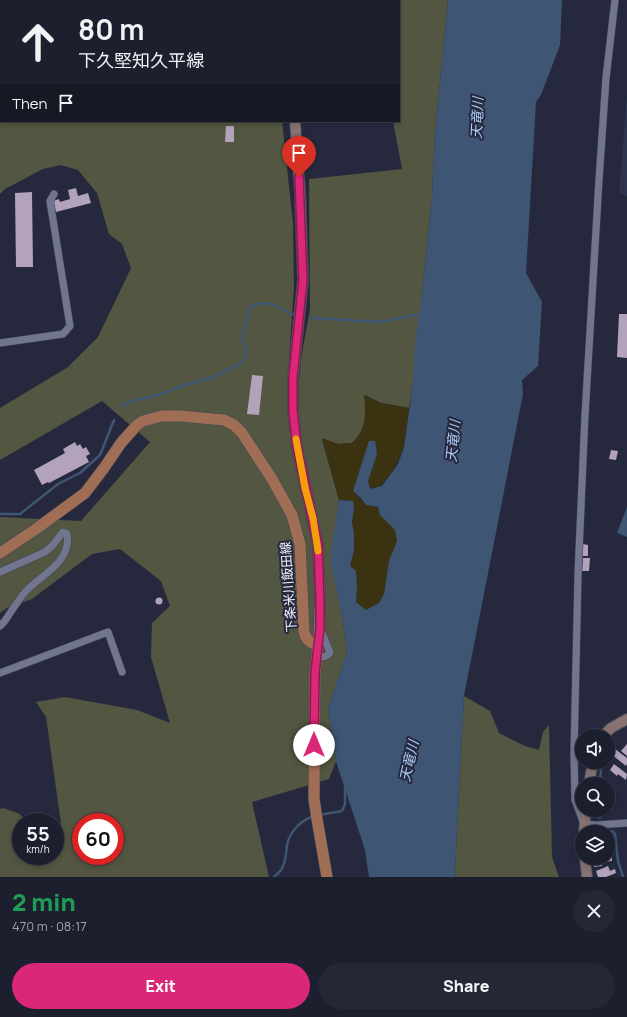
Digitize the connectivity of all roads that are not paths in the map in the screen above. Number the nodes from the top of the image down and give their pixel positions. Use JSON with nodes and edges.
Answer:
{"nodes":[{"id":1,"x":615,"y":0,"type":"edge"},
{"id":2,"x":295,"y":122,"type":"edge"},
{"id":3,"x":54,"y":194,"type":"dead end"},
{"id":4,"x":0,"y":343,"type":"edge"},
{"id":5,"x":0,"y":553,"type":"edge"},
{"id":6,"x":0,"y":572,"type":"edge"},
{"id":7,"x":0,"y":626,"type":"edge"},
{"id":8,"x":320,"y":628,"type":"junction"},
{"id":9,"x":318,"y":644,"type":"junction"},
{"id":10,"x":316,"y":657,"type":"junction"},
{"id":11,"x":122,"y":672,"type":"dead end"},
{"id":12,"x":0,"y":673,"type":"edge"},
{"id":13,"x":627,"y":719,"type":"edge"},
{"id":14,"x":610,"y":729,"type":"edge"},
{"id":15,"x":627,"y":823,"type":"edge"},
{"id":16,"x":583,"y":825,"type":"edge"},
{"id":17,"x":596,"y":825,"type":"edge"},
{"id":18,"x":586,"y":865,"type":"edge"},
{"id":19,"x":328,"y":877,"type":"edge"},
{"id":20,"x":587,"y":877,"type":"edge"}],
"edges":[{"from":1,"to":16,"type":"street"},
{"from":2,"to":8,"type":"main road"},
{"from":3,"to":4,"type":"street"},
{"from":5,"to":9,"type":"main road","name":"下条米川飯田線"},
{"from":6,"to":7,"type":"street"},
{"from":8,"to":9,"type":"main road"},
{"from":8,"to":10,"type":"street"},
{"from":9,"to":10,"type":"main road"},
{"from":10,"to":19,"type":"main road"},
{"from":11,"to":12,"type":"street"},
{"from":13,"to":14,"type":"main road"},
{"from":15,"to":17,"type":"street"},
{"from":18,"to":20,"type":"main road"}]}
